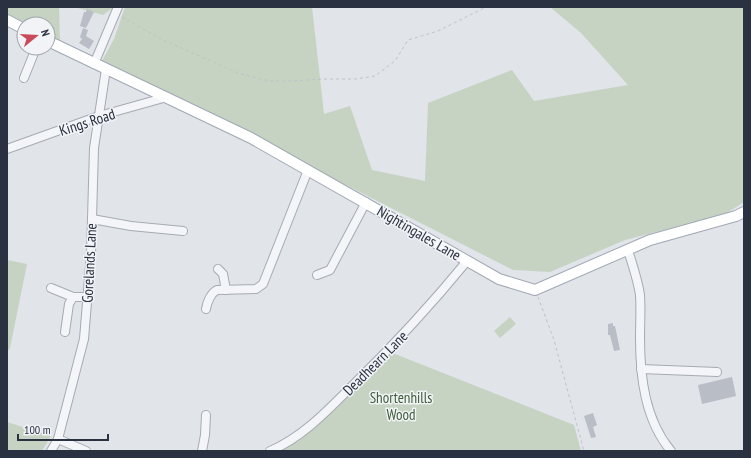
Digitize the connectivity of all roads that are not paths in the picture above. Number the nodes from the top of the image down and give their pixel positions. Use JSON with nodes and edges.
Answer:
{"nodes":[{"id":1,"x":116,"y":10,"type":"edge"},
{"id":2,"x":7,"y":20,"type":"edge"},
{"id":3,"x":16,"y":25,"type":"edge"},
{"id":4,"x":56,"y":45,"type":"edge"},
{"id":5,"x":33,"y":56,"type":"edge"},
{"id":6,"x":94,"y":64,"type":"junction"},
{"id":7,"x":106,"y":69,"type":"junction"},
{"id":8,"x":24,"y":78,"type":"dead end"},
{"id":9,"x":167,"y":97,"type":"junction"},
{"id":10,"x":99,"y":116,"type":"junction"},
{"id":11,"x":7,"y":149,"type":"edge"},
{"id":12,"x":308,"y":170,"type":"junction"},
{"id":13,"x":366,"y":202,"type":"junction"},
{"id":14,"x":744,"y":212,"type":"edge"},
{"id":15,"x":92,"y":219,"type":"junction"},
{"id":16,"x":183,"y":231,"type":"dead end"},
{"id":17,"x":628,"y":250,"type":"junction"},
{"id":18,"x":467,"y":261,"type":"junction"},
{"id":19,"x":218,"y":269,"type":"dead end"},
{"id":20,"x":317,"y":275,"type":"dead end"},
{"id":21,"x":51,"y":288,"type":"dead end"},
{"id":22,"x":226,"y":290,"type":"junction"},
{"id":23,"x":73,"y":297,"type":"junction"},
{"id":24,"x":88,"y":297,"type":"junction"},
{"id":25,"x":206,"y":309,"type":"dead end"},
{"id":26,"x":65,"y":332,"type":"dead end"},
{"id":27,"x":641,"y":369,"type":"junction"},
{"id":28,"x":717,"y":372,"type":"dead end"},
{"id":29,"x":206,"y":415,"type":"dead end"},
{"id":30,"x":58,"y":440,"type":"junction"},
{"id":31,"x":51,"y":451,"type":"edge"},
{"id":32,"x":86,"y":451,"type":"edge"},
{"id":33,"x":202,"y":451,"type":"edge"},
{"id":34,"x":270,"y":451,"type":"edge"},
{"id":35,"x":671,"y":451,"type":"edge"}],
"edges":[{"from":1,"to":6,"type":"street"},
{"from":2,"to":3,"type":"main road"},
{"from":4,"to":6,"type":"main road","name":"Nightingales Lane"},
{"from":5,"to":8,"type":"street"},
{"from":6,"to":7,"type":"main road","name":"Nightingales Lane"},
{"from":7,"to":9,"type":"main road","name":"Nightingales Lane"},
{"from":7,"to":10,"type":"street","name":"Gorelands Lane"},
{"from":9,"to":10,"type":"street","name":"Kings Road"},
{"from":9,"to":12,"type":"main road","name":"Nightingales Lane"},
{"from":10,"to":11,"type":"street","name":"Kings Road"},
{"from":10,"to":15,"type":"street","name":"Gorelands Lane"},
{"from":12,"to":13,"type":"main road","name":"Nightingales Lane"},
{"from":12,"to":22,"type":"street"},
{"from":13,"to":18,"type":"main road","name":"Nightingales Lane"},
{"from":13,"to":20,"type":"street"},
{"from":14,"to":17,"type":"main road"},
{"from":15,"to":16,"type":"street"},
{"from":15,"to":24,"type":"street","name":"Gorelands Lane"},
{"from":17,"to":18,"type":"main road","name":"Nightingales Lane"},
{"from":17,"to":27,"type":"street"},
{"from":18,"to":34,"type":"street","name":"Deadhearn Lane"},
{"from":19,"to":22,"type":"street"},
{"from":21,"to":23,"type":"street"},
{"from":22,"to":25,"type":"street"},
{"from":23,"to":24,"type":"street"},
{"from":23,"to":26,"type":"street"},
{"from":24,"to":30,"type":"street","name":"Gorelands Lane"},
{"from":27,"to":28,"type":"street"},
{"from":27,"to":35,"type":"street"},
{"from":29,"to":33,"type":"street"},
{"from":30,"to":31,"type":"street","name":"Gorelands Lane"},
{"from":30,"to":32,"type":"street"}]}
